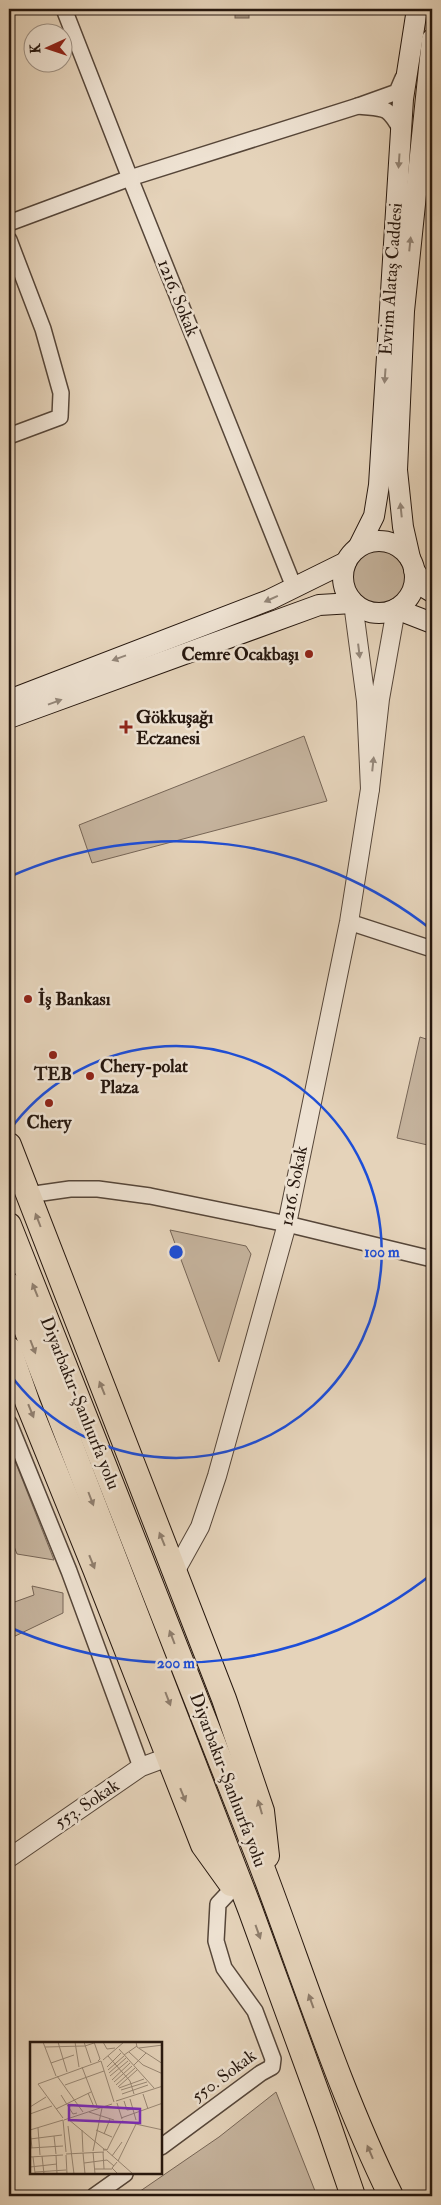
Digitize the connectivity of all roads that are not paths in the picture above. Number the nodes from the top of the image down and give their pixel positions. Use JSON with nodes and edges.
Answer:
{"nodes":[{"id":1,"x":64,"y":9,"type":"edge"},
{"id":2,"x":417,"y":9,"type":"edge"},
{"id":3,"x":432,"y":39,"type":"edge"},
{"id":4,"x":407,"y":70,"type":"junction"},
{"id":5,"x":430,"y":77,"type":"edge"},
{"id":6,"x":358,"y":106,"type":"junction"},
{"id":7,"x":401,"y":130,"type":"junction"},
{"id":8,"x":130,"y":178,"type":"junction"},
{"id":9,"x":9,"y":223,"type":"edge"},
{"id":10,"x":9,"y":240,"type":"edge"},
{"id":11,"x":9,"y":436,"type":"edge"},
{"id":12,"x":359,"y":546,"type":"junction"},
{"id":13,"x":346,"y":562,"type":"junction"},
{"id":14,"x":412,"y":564,"type":"junction"},
{"id":15,"x":294,"y":587,"type":"junction"},
{"id":16,"x":432,"y":592,"type":"edge"},
{"id":17,"x":353,"y":603,"type":"junction"},
{"id":18,"x":396,"y":609,"type":"junction"},
{"id":19,"x":432,"y":623,"type":"edge"},
{"id":20,"x":9,"y":700,"type":"edge"},
{"id":21,"x":9,"y":718,"type":"edge"},
{"id":22,"x":370,"y":788,"type":"junction"},
{"id":23,"x":349,"y":922,"type":"junction"},
{"id":24,"x":432,"y":949,"type":"edge"},
{"id":25,"x":9,"y":1145,"type":"edge"},
{"id":26,"x":28,"y":1195,"type":"junction"},
{"id":27,"x":287,"y":1224,"type":"junction"},
{"id":28,"x":9,"y":1225,"type":"edge"},
{"id":29,"x":432,"y":1259,"type":"edge"},
{"id":30,"x":9,"y":1285,"type":"edge"},
{"id":31,"x":9,"y":1349,"type":"edge"},
{"id":32,"x":11,"y":1432,"type":"edge"},
{"id":33,"x":175,"y":1572,"type":"junction"},
{"id":34,"x":168,"y":1757,"type":"junction"},
{"id":35,"x":141,"y":1767,"type":"junction"},
{"id":36,"x":9,"y":1858,"type":"edge"},
{"id":37,"x":234,"y":1887,"type":"junction"},
{"id":38,"x":270,"y":1890,"type":"junction"},
{"id":39,"x":250,"y":1909,"type":"junction"},
{"id":40,"x":162,"y":2146,"type":"edge"},
{"id":41,"x":124,"y":2175,"type":"edge"},
{"id":42,"x":94,"y":2196,"type":"edge"},
{"id":43,"x":353,"y":2196,"type":"edge"},
{"id":44,"x":391,"y":2196,"type":"edge"}],
"edges":[{"from":1,"to":8,"type":"street","name":"1216. Sokak"},
{"from":2,"to":4,"type":"main road","name":"Evrim Alataş Caddesi"},
{"from":3,"to":5,"type":"main road","name":"Evrim Alataş Caddesi"},
{"from":4,"to":6,"type":"street"},
{"from":4,"to":7,"type":"main road","name":"Evrim Alataş Caddesi"},
{"from":14,"to":5,"type":"main road","name":"Evrim Alataş Caddesi","one_way":true},
{"from":6,"to":7,"type":"street"},
{"from":6,"to":8,"type":"street"},
{"from":7,"to":12,"type":"main road","name":"Evrim Alataş Caddesi","one_way":true},
{"from":8,"to":9,"type":"street"},
{"from":8,"to":15,"type":"street","name":"1216. Sokak"},
{"from":10,"to":11,"type":"street"},
{"from":12,"to":13,"type":"main road"},
{"from":12,"to":14,"type":"main road"},
{"from":13,"to":15,"type":"main road"},
{"from":13,"to":17,"type":"main road"},
{"from":14,"to":16,"type":"main road"},
{"from":14,"to":18,"type":"main road"},
{"from":15,"to":20,"type":"main road","one_way":true},
{"from":17,"to":18,"type":"main road"},
{"from":21,"to":17,"type":"main road","one_way":true},
{"from":17,"to":22,"type":"street","one_way":true},
{"from":18,"to":19,"type":"main road"},
{"from":22,"to":18,"type":"street","one_way":true},
{"from":22,"to":23,"type":"street","name":"1216. Sokak"},
{"from":23,"to":24,"type":"street"},
{"from":23,"to":27,"type":"street","name":"1216. Sokak"},
{"from":25,"to":26,"type":"highway"},
{"from":26,"to":27,"type":"street"},
{"from":33,"to":26,"type":"highway","one_way":true},
{"from":27,"to":29,"type":"street"},
{"from":27,"to":33,"type":"street","name":"1216. Sokak"},
{"from":38,"to":28,"type":"highway","name":"Diyarbakır-Şanlıurfa yolu","one_way":true},
{"from":30,"to":39,"type":"highway","name":"Diyarbakır-Şanlıurfa yolu","one_way":true},
{"from":31,"to":34,"type":"highway","one_way":true},
{"from":32,"to":35,"type":"street"},
{"from":38,"to":33,"type":"highway","one_way":true},
{"from":34,"to":35,"type":"street","name":"553. Sokak"},
{"from":34,"to":37,"type":"highway","one_way":true},
{"from":35,"to":36,"type":"street","name":"553. Sokak"},
{"from":37,"to":39,"type":"highway"},
{"from":37,"to":40,"type":"street","name":"550. Sokak"},
{"from":44,"to":38,"type":"highway","name":"Diyarbakır-Şanlıurfa yolu","one_way":true},
{"from":39,"to":43,"type":"highway","name":"Diyarbakır-Şanlıurfa yolu","one_way":true},
{"from":41,"to":42,"type":"street"}]}
